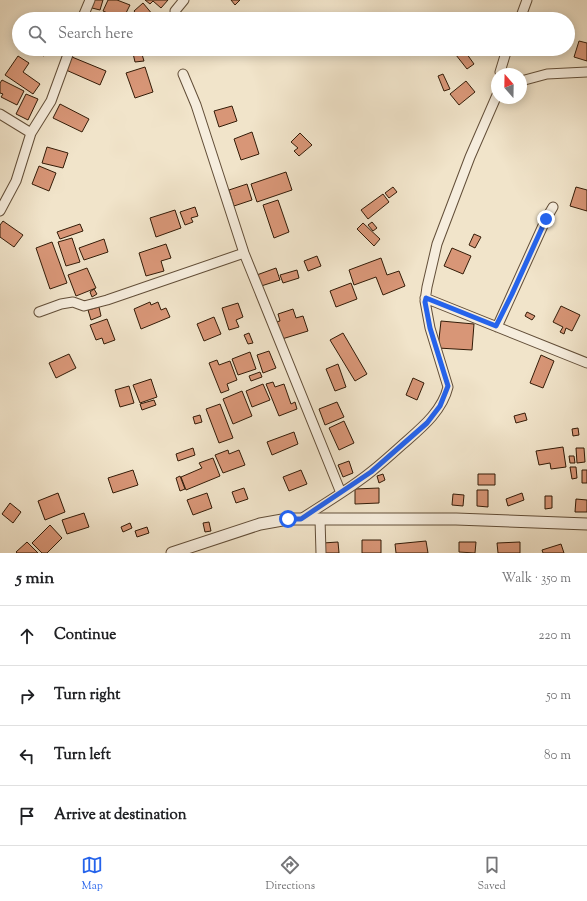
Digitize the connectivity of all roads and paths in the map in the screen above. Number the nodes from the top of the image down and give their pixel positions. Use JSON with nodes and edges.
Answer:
{"nodes":[{"id":1,"x":90,"y":0,"type":"edge"},
{"id":2,"x":184,"y":0,"type":"edge"},
{"id":3,"x":527,"y":0,"type":"edge"},
{"id":4,"x":175,"y":11,"type":"dead end"},
{"id":5,"x":85,"y":12,"type":"edge"},
{"id":6,"x":523,"y":12,"type":"edge"},
{"id":7,"x":67,"y":56,"type":"edge"},
{"id":8,"x":506,"y":56,"type":"edge"},
{"id":9,"x":501,"y":68,"type":"edge"},
{"id":10,"x":587,"y":72,"type":"edge"},
{"id":11,"x":183,"y":74,"type":"dead end"},
{"id":12,"x":527,"y":79,"type":"edge"},
{"id":13,"x":493,"y":104,"type":"edge"},
{"id":14,"x":0,"y":114,"type":"edge"},
{"id":15,"x":31,"y":133,"type":"junction"},
{"id":16,"x":553,"y":207,"type":"dead end"},
{"id":17,"x":0,"y":210,"type":"edge"},
{"id":18,"x":244,"y":253,"type":"junction"},
{"id":19,"x":426,"y":298,"type":"junction"},
{"id":20,"x":39,"y":312,"type":"dead end"},
{"id":21,"x":496,"y":326,"type":"junction"},
{"id":22,"x":587,"y":363,"type":"edge"},
{"id":23,"x":341,"y":493,"type":"junction"},
{"id":24,"x":301,"y":519,"type":"junction"},
{"id":25,"x":320,"y":519,"type":"junction"},
{"id":26,"x":587,"y":524,"type":"edge"},
{"id":27,"x":172,"y":553,"type":"edge"},
{"id":28,"x":321,"y":553,"type":"edge"}],
"edges":[{"from":1,"to":5,"type":"street"},
{"from":2,"to":4,"type":"street"},
{"from":3,"to":6,"type":"street"},
{"from":7,"to":15,"type":"street"},
{"from":8,"to":9,"type":"street"},
{"from":10,"to":12,"type":"street"},
{"from":11,"to":18,"type":"street"},
{"from":13,"to":19,"type":"street"},
{"from":14,"to":15,"type":"street"},
{"from":15,"to":17,"type":"street"},
{"from":16,"to":21,"type":"street"},
{"from":18,"to":20,"type":"street"},
{"from":18,"to":23,"type":"street"},
{"from":19,"to":21,"type":"street"},
{"from":19,"to":23,"type":"street"},
{"from":21,"to":22,"type":"street"},
{"from":23,"to":24,"type":"street"},
{"from":24,"to":25,"type":"street"},
{"from":24,"to":27,"type":"street"},
{"from":25,"to":26,"type":"street"},
{"from":25,"to":28,"type":"street"}]}
